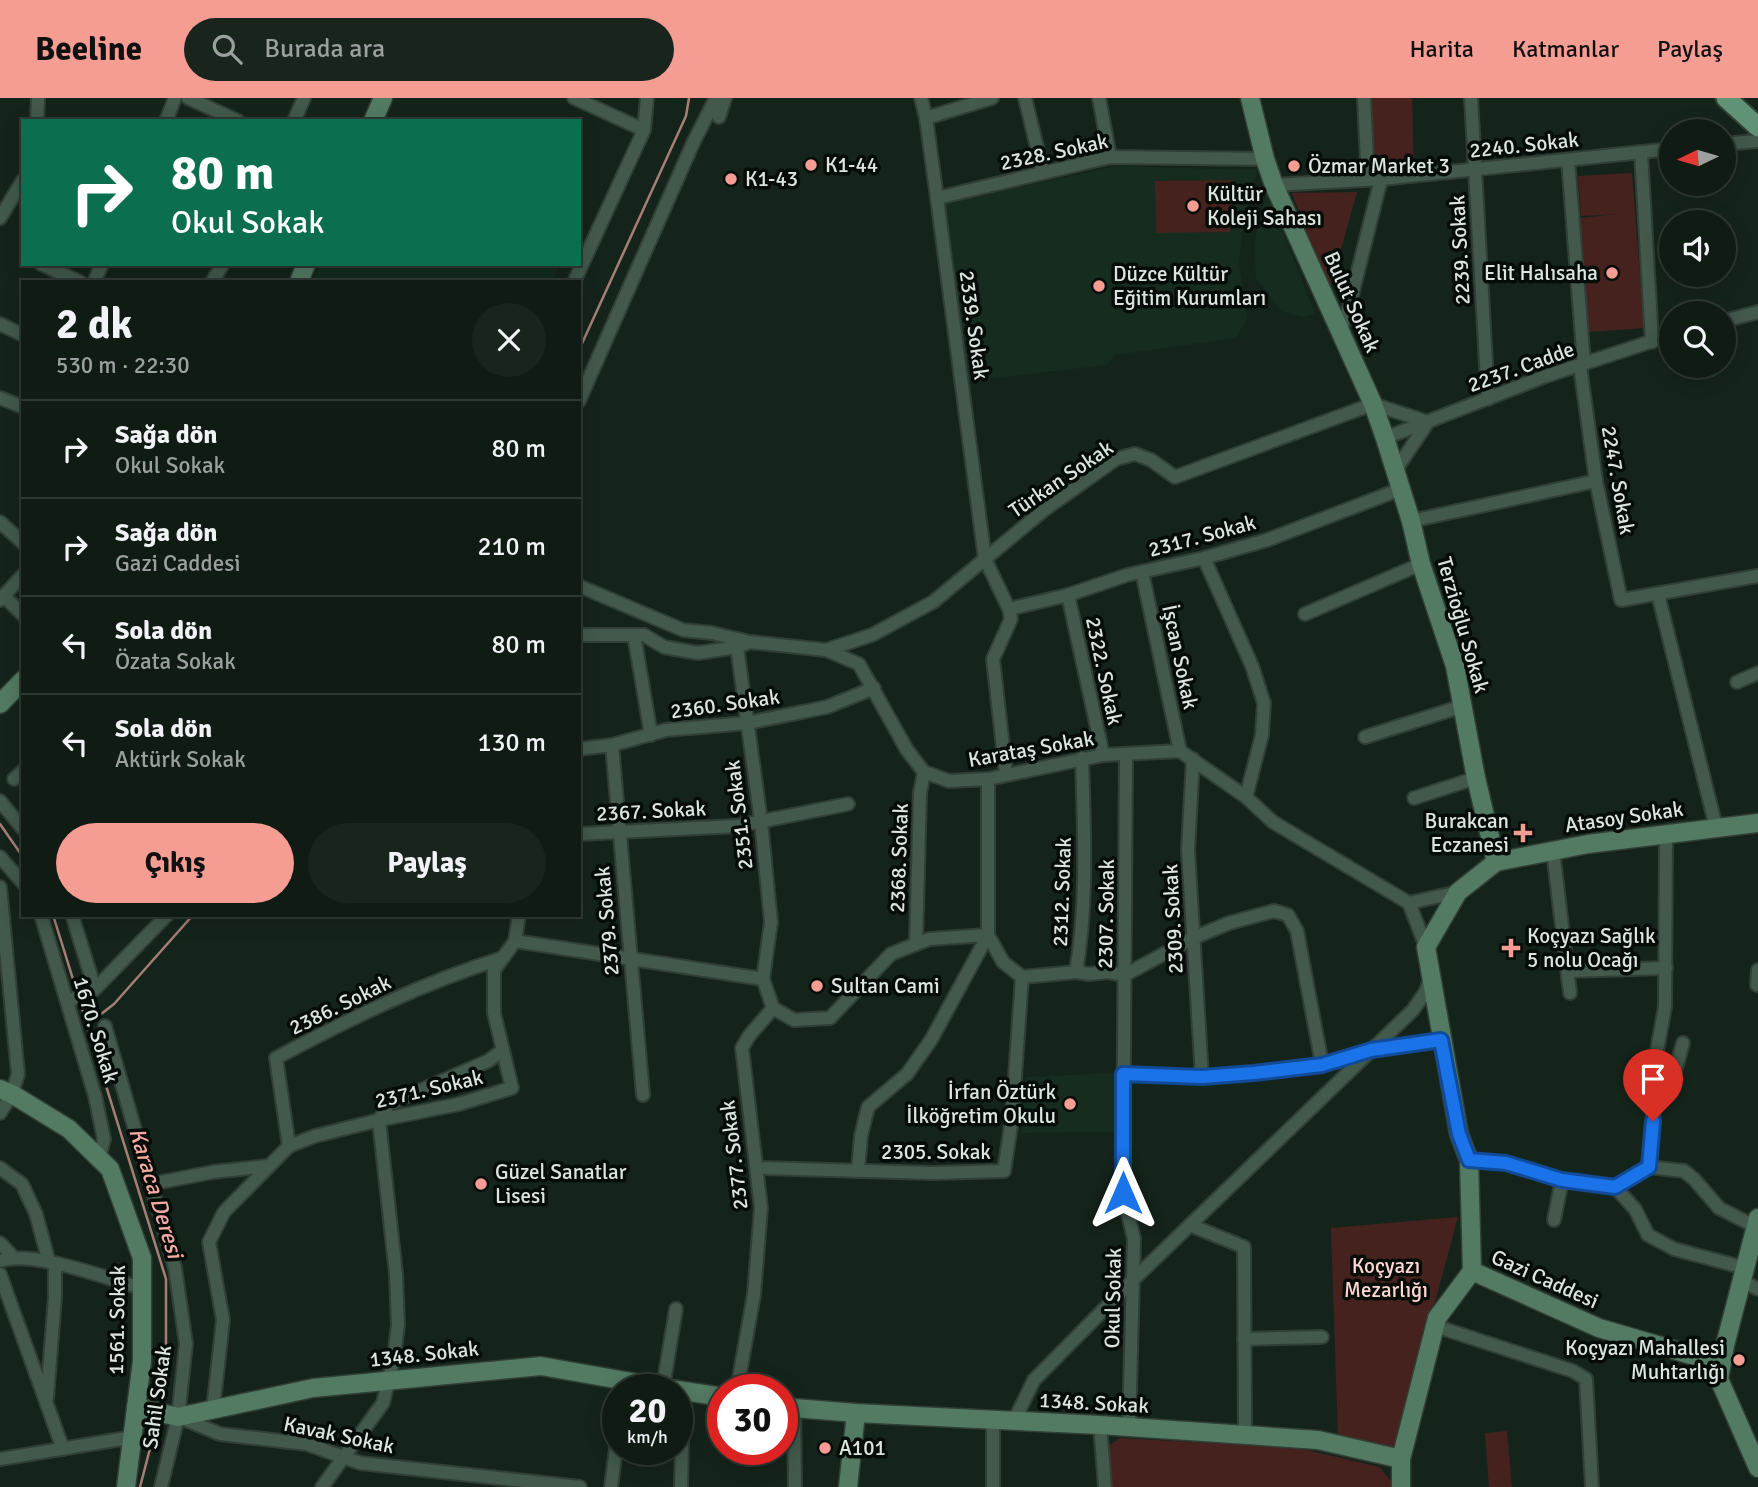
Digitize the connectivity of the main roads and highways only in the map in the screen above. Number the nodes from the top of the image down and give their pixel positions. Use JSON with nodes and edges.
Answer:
{"nodes":[{"id":1,"x":1726,"y":98,"type":"edge"},
{"id":2,"x":1758,"y":127,"type":"edge"}],
"edges":[{"from":1,"to":2,"type":"main road"}]}
